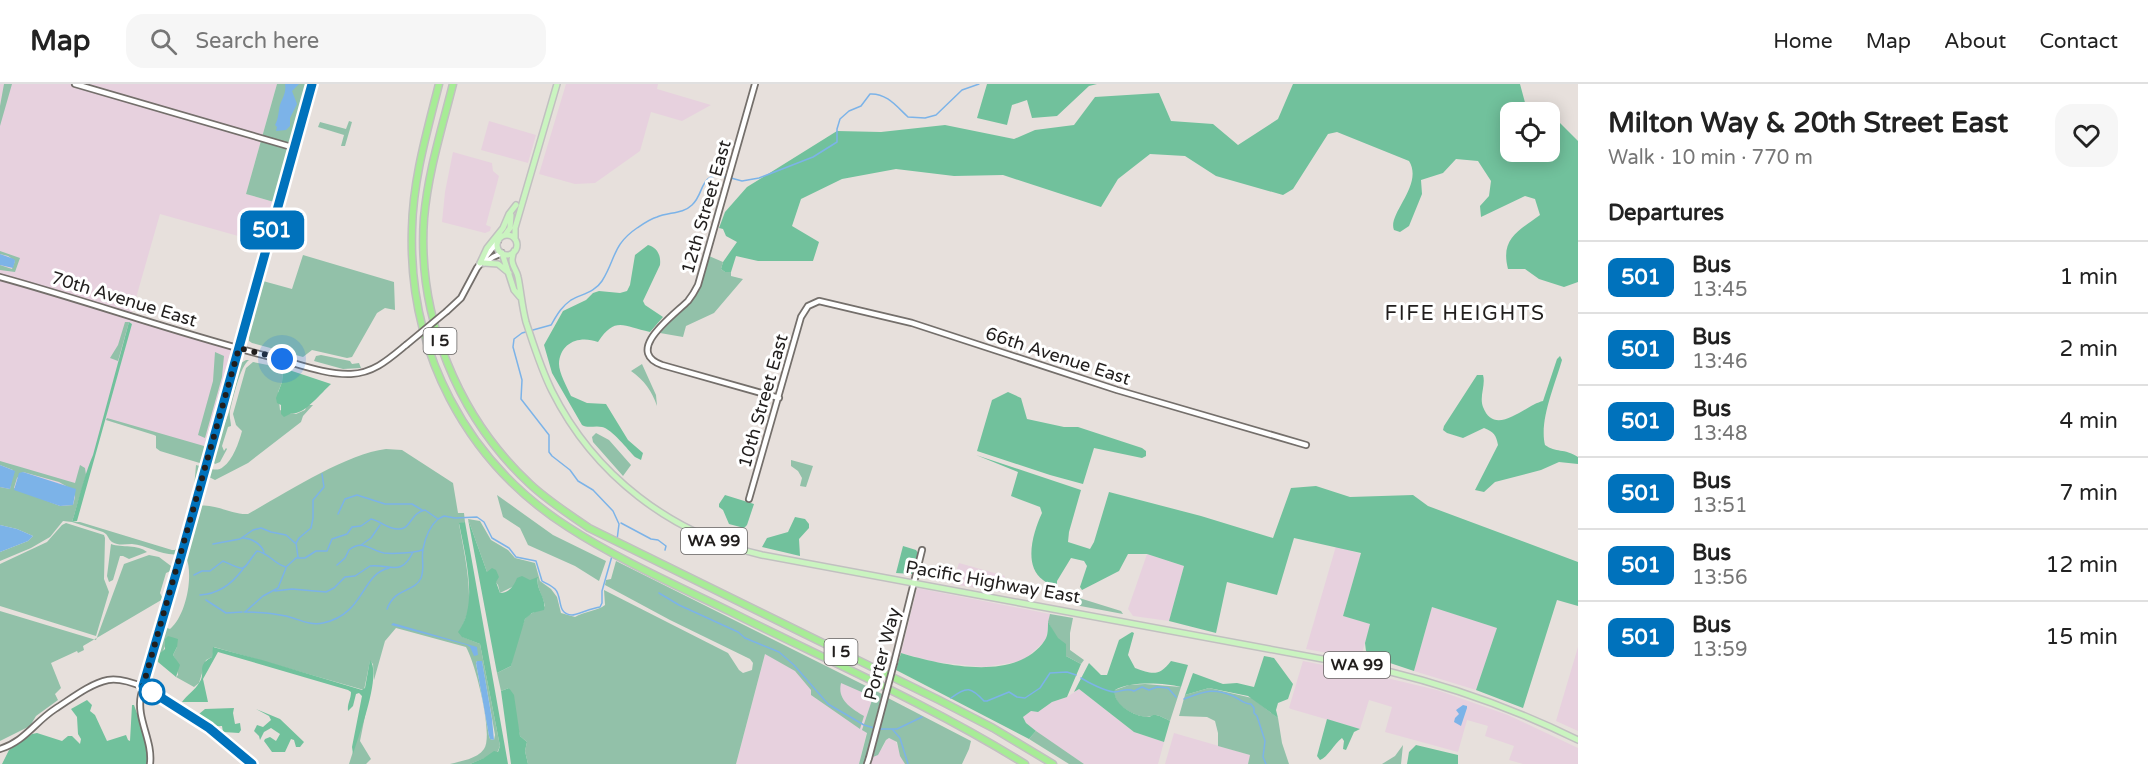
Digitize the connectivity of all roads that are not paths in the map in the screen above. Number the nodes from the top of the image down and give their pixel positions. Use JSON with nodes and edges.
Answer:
{"nodes":[{"id":1,"x":75,"y":84,"type":"edge"},
{"id":2,"x":312,"y":84,"type":"edge"},
{"id":3,"x":439,"y":84,"type":"edge"},
{"id":4,"x":453,"y":84,"type":"edge"},
{"id":5,"x":557,"y":84,"type":"edge"},
{"id":6,"x":755,"y":84,"type":"edge"},
{"id":7,"x":295,"y":148,"type":"junction"},
{"id":8,"x":525,"y":190,"type":"junction"},
{"id":9,"x":516,"y":205,"type":"junction"},
{"id":10,"x":505,"y":235,"type":"junction"},
{"id":11,"x":515,"y":239,"type":"junction"},
{"id":12,"x":498,"y":241,"type":"junction"},
{"id":13,"x":514,"y":252,"type":"junction"},
{"id":14,"x":502,"y":253,"type":"junction"},
{"id":15,"x":481,"y":264,"type":"junction"},
{"id":16,"x":0,"y":277,"type":"edge"},
{"id":17,"x":512,"y":279,"type":"junction"},
{"id":18,"x":521,"y":298,"type":"junction"},
{"id":19,"x":804,"y":310,"type":"joint"},
{"id":20,"x":239,"y":348,"type":"junction"},
{"id":21,"x":779,"y":398,"type":"junction"},
{"id":22,"x":1306,"y":445,"type":"dead end"},
{"id":23,"x":749,"y":499,"type":"dead end"},
{"id":24,"x":922,"y":550,"type":"dead end"},
{"id":25,"x":914,"y":583,"type":"junction"},
{"id":26,"x":143,"y":686,"type":"junction"},
{"id":27,"x":1578,"y":740,"type":"edge"},
{"id":28,"x":0,"y":749,"type":"edge"},
{"id":29,"x":150,"y":764,"type":"edge"},
{"id":30,"x":252,"y":764,"type":"edge"},
{"id":31,"x":867,"y":764,"type":"edge"},
{"id":32,"x":1025,"y":764,"type":"edge"},
{"id":33,"x":1053,"y":764,"type":"edge"}],
"edges":[{"from":1,"to":7,"type":"street"},
{"from":2,"to":7,"type":"street"},
{"from":3,"to":32,"type":"highway","number":"I 5"},
{"from":4,"to":33,"type":"highway","number":"I 5"},
{"from":5,"to":8,"type":"main road","number":"WA 99"},
{"from":6,"to":21,"type":"street","name":"12th Street East"},
{"from":7,"to":20,"type":"street"},
{"from":8,"to":9,"type":"main road","number":"WA 99"},
{"from":8,"to":11,"type":"main road","number":"WA 99"},
{"from":9,"to":10,"type":"main road","number":"WA 99"},
{"from":9,"to":15,"type":"main road"},
{"from":10,"to":11,"type":"main road"},
{"from":10,"to":12,"type":"main road","number":"WA 99"},
{"from":11,"to":13,"type":"main road","number":"WA 99"},
{"from":12,"to":14,"type":"main road","number":"WA 99"},
{"from":12,"to":15,"type":"street","name":"70th Avenue East"},
{"from":13,"to":14,"type":"main road"},
{"from":13,"to":18,"type":"main road","name":"Pacific Highway East","number":"WA 99"},
{"from":14,"to":15,"type":"street"},
{"from":14,"to":17,"type":"main road","name":"Pacific Highway East","number":"WA 99"},
{"from":15,"to":17,"type":"main road"},
{"from":15,"to":20,"type":"street","name":"70th Avenue East","bridge":true},
{"from":16,"to":20,"type":"street","name":"70th Avenue East"},
{"from":17,"to":18,"type":"main road","name":"Pacific Highway East","number":"WA 99"},
{"from":18,"to":25,"type":"main road","name":"Pacific Highway East","number":"WA 99"},
{"from":19,"to":21,"type":"street","name":"10th Street East"},
{"from":19,"to":22,"type":"street","name":"66th Avenue East"},
{"from":20,"to":26,"type":"street"},
{"from":21,"to":23,"type":"street","name":"10th Street East"},
{"from":24,"to":25,"type":"street","name":"Porter Way"},
{"from":25,"to":27,"type":"main road","name":"Pacific Highway East","number":"WA 99"},
{"from":25,"to":31,"type":"street","name":"Porter Way","bridge":true},
{"from":26,"to":28,"type":"street"},
{"from":26,"to":29,"type":"street"},
{"from":26,"to":30,"type":"street"}]}
